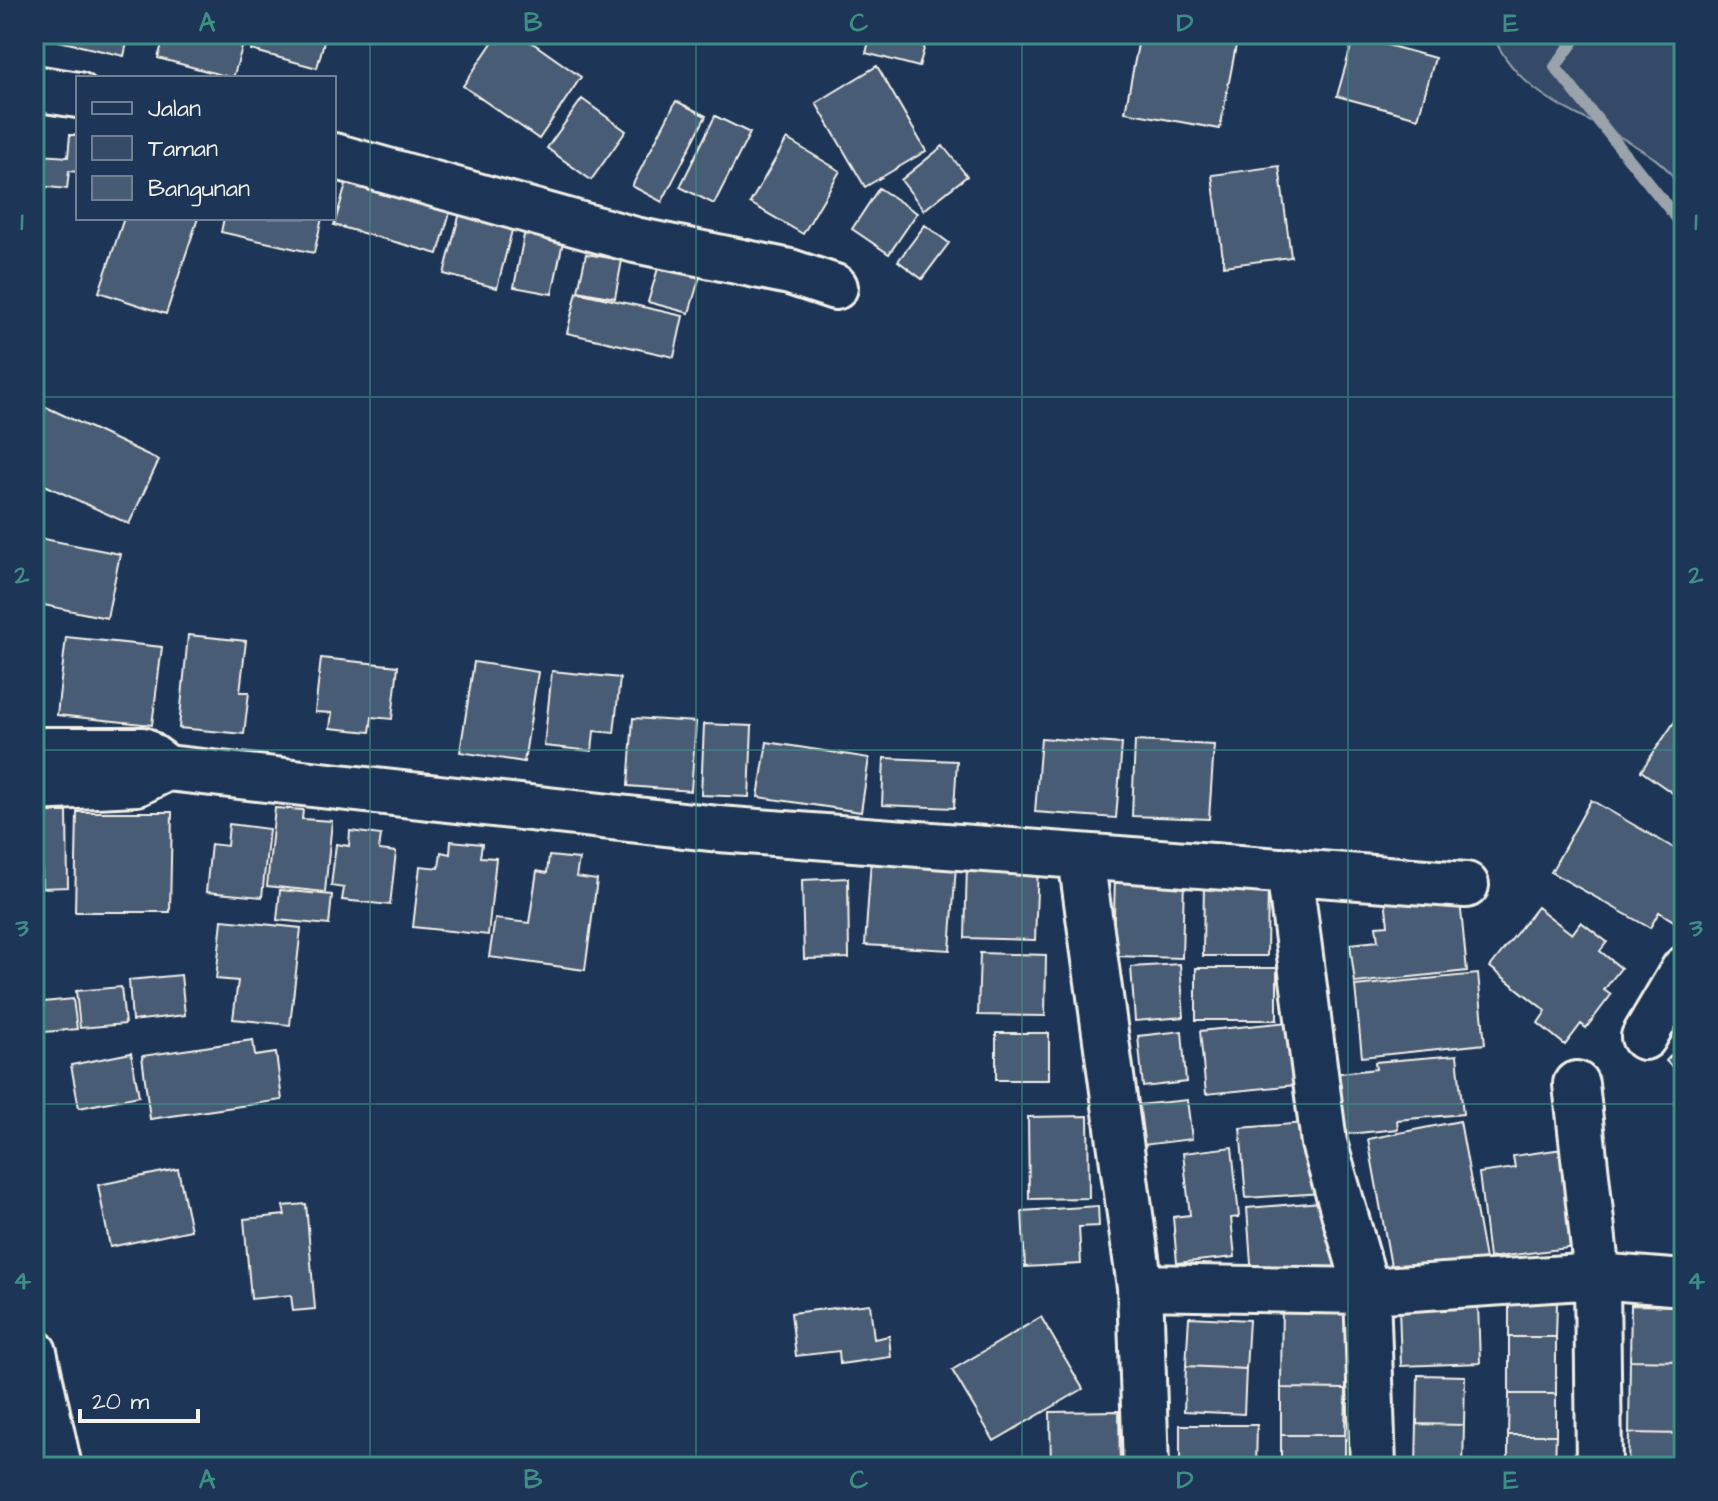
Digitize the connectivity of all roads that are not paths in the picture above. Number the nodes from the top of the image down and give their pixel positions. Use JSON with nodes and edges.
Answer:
{"nodes":[{"id":1,"x":34,"y":88,"type":"edge"},
{"id":2,"x":76,"y":95,"type":"edge"},
{"id":3,"x":336,"y":157,"type":"edge"},
{"id":4,"x":835,"y":287,"type":"dead end"},
{"id":5,"x":34,"y":750,"type":"edge"},
{"id":6,"x":167,"y":768,"type":"junction"},
{"id":7,"x":34,"y":788,"type":"edge"},
{"id":8,"x":1081,"y":858,"type":"junction"},
{"id":9,"x":1289,"y":870,"type":"junction"},
{"id":10,"x":1466,"y":885,"type":"dead end"},
{"id":11,"x":1684,"y":969,"type":"edge"},
{"id":12,"x":1644,"y":1037,"type":"dead end"},
{"id":13,"x":1576,"y":1084,"type":"dead end"},
{"id":14,"x":1597,"y":1276,"type":"junction"},
{"id":15,"x":1684,"y":1283,"type":"edge"},
{"id":16,"x":1140,"y":1287,"type":"junction"},
{"id":17,"x":1367,"y":1291,"type":"junction"},
{"id":18,"x":34,"y":1352,"type":"edge"},
{"id":19,"x":59,"y":1467,"type":"edge"},
{"id":20,"x":1146,"y":1467,"type":"edge"},
{"id":21,"x":1373,"y":1467,"type":"edge"},
{"id":22,"x":1599,"y":1467,"type":"edge"}],
"edges":[{"from":1,"to":2,"type":"main road"},
{"from":3,"to":4,"type":"main road"},
{"from":5,"to":6,"type":"main road"},
{"from":6,"to":7,"type":"main road"},
{"from":6,"to":8,"type":"main road"},
{"from":8,"to":9,"type":"main road"},
{"from":8,"to":16,"type":"main road"},
{"from":9,"to":10,"type":"main road"},
{"from":9,"to":17,"type":"main road"},
{"from":11,"to":12,"type":"main road"},
{"from":13,"to":14,"type":"main road"},
{"from":14,"to":15,"type":"main road"},
{"from":14,"to":17,"type":"main road"},
{"from":14,"to":22,"type":"main road"},
{"from":16,"to":17,"type":"main road"},
{"from":16,"to":20,"type":"main road"},
{"from":17,"to":21,"type":"main road"},
{"from":18,"to":19,"type":"main road"}]}
